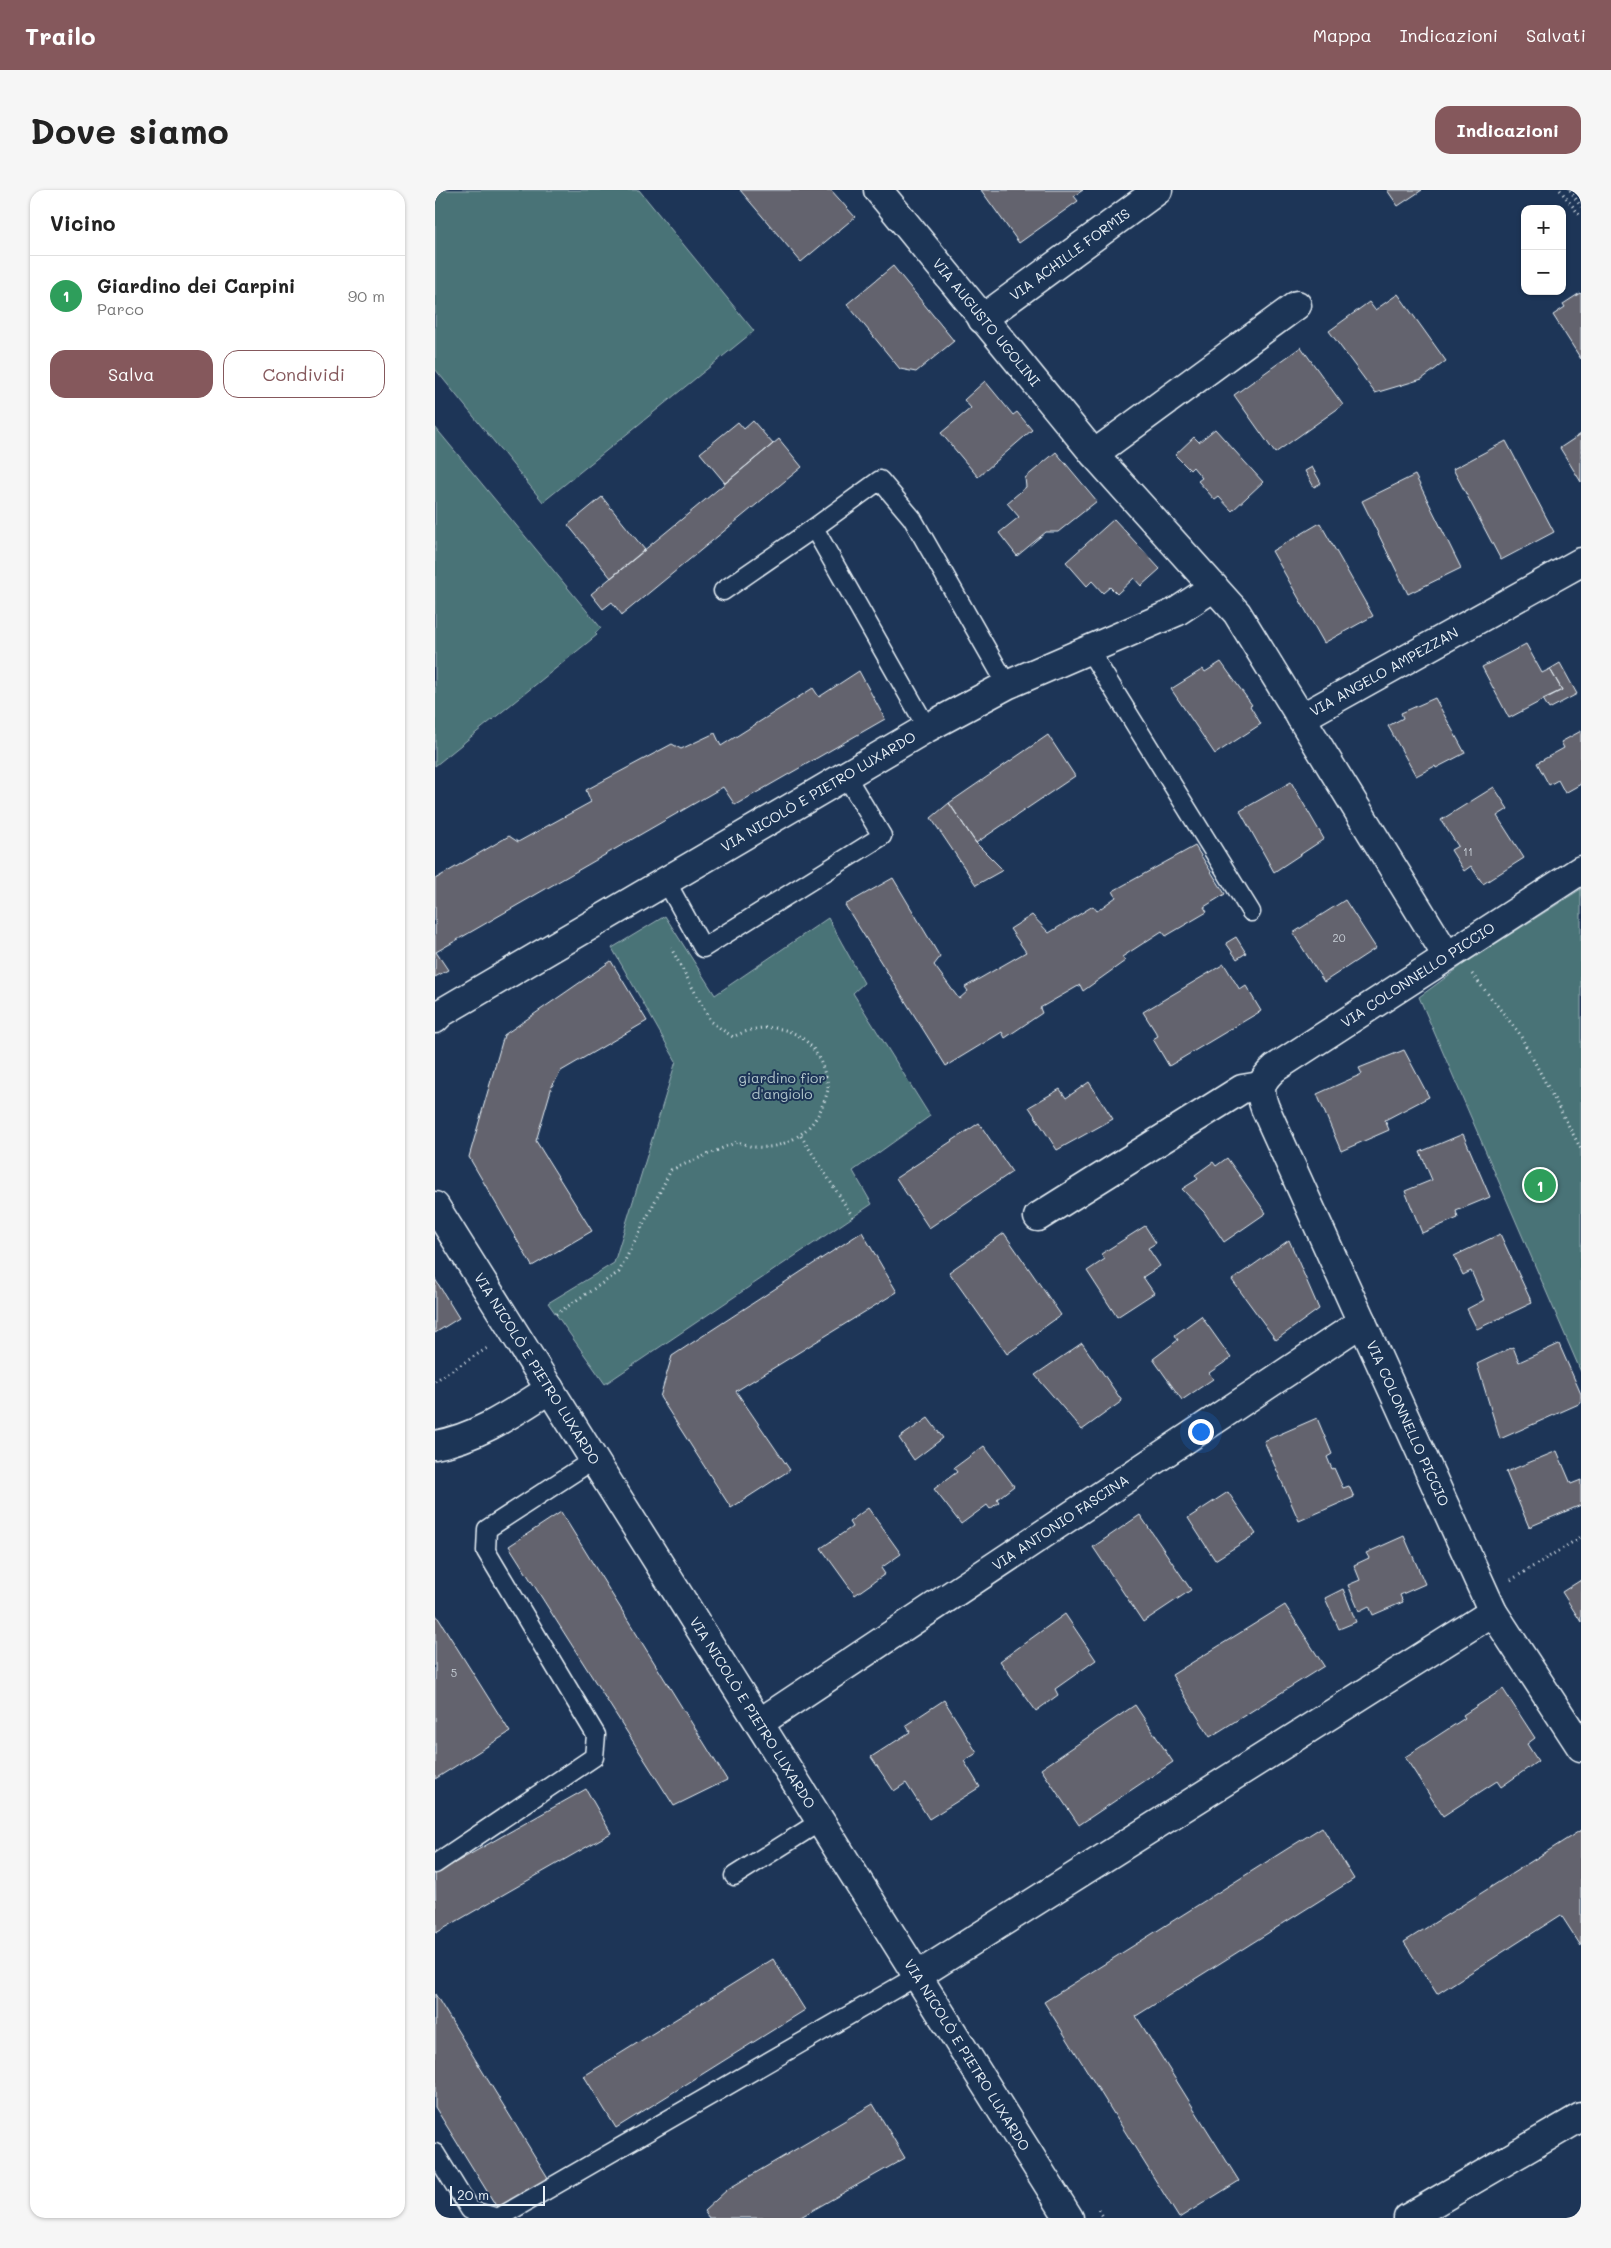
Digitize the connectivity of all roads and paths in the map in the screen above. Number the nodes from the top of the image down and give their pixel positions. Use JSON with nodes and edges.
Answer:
{"nodes":[{"id":1,"x":879,"y":190,"type":"edge"},
{"id":2,"x":1158,"y":190,"type":"edge"},
{"id":3,"x":1560,"y":190,"type":"edge"},
{"id":4,"x":1570,"y":190,"type":"edge"},
{"id":5,"x":1581,"y":207,"type":"edge"},
{"id":6,"x":1581,"y":217,"type":"edge"},
{"id":7,"x":1297,"y":305,"type":"dead end"},
{"id":8,"x":982,"y":318,"type":"junction"},
{"id":9,"x":1094,"y":454,"type":"junction"},
{"id":10,"x":814,"y":528,"type":"junction"},
{"id":11,"x":1581,"y":562,"type":"edge"},
{"id":12,"x":1214,"y":587,"type":"junction"},
{"id":13,"x":723,"y":591,"type":"dead end"},
{"id":14,"x":1089,"y":650,"type":"junction"},
{"id":15,"x":1007,"y":685,"type":"junction"},
{"id":16,"x":1301,"y":718,"type":"junction"},
{"id":17,"x":927,"y":728,"type":"junction"},
{"id":18,"x":846,"y":776,"type":"junction"},
{"id":19,"x":1581,"y":870,"type":"edge"},
{"id":20,"x":666,"y":881,"type":"junction"},
{"id":21,"x":1251,"y":912,"type":"dead end"},
{"id":22,"x":670,"y":946,"type":"dead end"},
{"id":23,"x":1451,"y":954,"type":"junction"},
{"id":24,"x":435,"y":1019,"type":"edge"},
{"id":25,"x":1260,"y":1086,"type":"junction"},
{"id":26,"x":801,"y":1136,"type":"junction"},
{"id":27,"x":1581,"y":1150,"type":"edge"},
{"id":28,"x":435,"y":1206,"type":"edge"},
{"id":29,"x":853,"y":1217,"type":"dead end"},
{"id":30,"x":1038,"y":1217,"type":"dead end"},
{"id":31,"x":556,"y":1314,"type":"dead end"},
{"id":32,"x":1362,"y":1322,"type":"junction"},
{"id":33,"x":494,"y":1344,"type":"dead end"},
{"id":34,"x":435,"y":1381,"type":"edge"},
{"id":35,"x":549,"y":1389,"type":"junction"},
{"id":36,"x":435,"y":1445,"type":"edge"},
{"id":37,"x":593,"y":1460,"type":"junction"},
{"id":38,"x":1581,"y":1537,"type":"edge"},
{"id":39,"x":1489,"y":1604,"type":"junction"},
{"id":40,"x":759,"y":1723,"type":"junction"},
{"id":41,"x":1581,"y":1747,"type":"edge"},
{"id":42,"x":821,"y":1821,"type":"junction"},
{"id":43,"x":435,"y":1864,"type":"edge"},
{"id":44,"x":734,"y":1876,"type":"dead end"},
{"id":45,"x":917,"y":1976,"type":"junction"},
{"id":46,"x":1581,"y":2117,"type":"edge"},
{"id":47,"x":435,"y":2153,"type":"edge"},
{"id":48,"x":1069,"y":2218,"type":"edge"},
{"id":49,"x":1408,"y":2218,"type":"edge"}],
"edges":[{"from":1,"to":8,"type":"street","name":"VIA AUGUSTO UGOLINI"},
{"from":2,"to":8,"type":"street","name":"VIA ACHILLE FORMIS"},
{"from":3,"to":6,"type":"path"},
{"from":4,"to":5,"type":"path"},
{"from":7,"to":9,"type":"street"},
{"from":8,"to":9,"type":"street","name":"VIA AUGUSTO UGOLINI"},
{"from":9,"to":12,"type":"street","name":"VIA AUGUSTO UGOLINI"},
{"from":10,"to":13,"type":"lane"},
{"from":10,"to":15,"type":"lane"},
{"from":10,"to":17,"type":"lane"},
{"from":11,"to":16,"type":"street","name":"VIA ANGELO AMPEZZAN"},
{"from":12,"to":14,"type":"street","name":"VIA NICOLÒ E PIETRO LUXARDO"},
{"from":12,"to":16,"type":"street","name":"VIA AUGUSTO UGOLINI"},
{"from":14,"to":15,"type":"street","name":"VIA NICOLÒ E PIETRO LUXARDO"},
{"from":14,"to":21,"type":"lane"},
{"from":15,"to":17,"type":"street","name":"VIA NICOLÒ E PIETRO LUXARDO"},
{"from":16,"to":23,"type":"street","name":"VIA ANGELO AMPEZZAN"},
{"from":17,"to":18,"type":"street","name":"VIA NICOLÒ E PIETRO LUXARDO"},
{"from":18,"to":20,"type":"street","name":"VIA NICOLÒ E PIETRO LUXARDO"},
{"from":18,"to":20,"type":"lane"},
{"from":19,"to":23,"type":"street","name":"VIA COLONNELLO PICCIO"},
{"from":20,"to":24,"type":"street","name":"VIA NICOLÒ E PIETRO LUXARDO"},
{"from":22,"to":26,"type":"path"},
{"from":23,"to":25,"type":"street","name":"VIA COLONNELLO PICCIO"},
{"from":23,"to":27,"type":"path"},
{"from":25,"to":30,"type":"street"},
{"from":25,"to":32,"type":"street","name":"VIA COLONNELLO PICCIO"},
{"from":26,"to":29,"type":"path"},
{"from":26,"to":31,"type":"path"},
{"from":28,"to":35,"type":"street","name":"VIA NICOLÒ E PIETRO LUXARDO"},
{"from":32,"to":39,"type":"street","name":"VIA COLONNELLO PICCIO"},
{"from":32,"to":40,"type":"street","name":"VIA ANTONIO FASCINA"},
{"from":33,"to":34,"type":"path"},
{"from":35,"to":36,"type":"street"},
{"from":35,"to":37,"type":"street","name":"VIA NICOLÒ E PIETRO LUXARDO"},
{"from":37,"to":40,"type":"street","name":"VIA NICOLÒ E PIETRO LUXARDO"},
{"from":37,"to":43,"type":"lane"},
{"from":38,"to":39,"type":"path"},
{"from":39,"to":41,"type":"street","name":"VIA COLONNELLO PICCIO"},
{"from":39,"to":45,"type":"street"},
{"from":40,"to":42,"type":"street","name":"VIA NICOLÒ E PIETRO LUXARDO"},
{"from":42,"to":44,"type":"lane"},
{"from":42,"to":45,"type":"street","name":"VIA NICOLÒ E PIETRO LUXARDO"},
{"from":45,"to":47,"type":"lane"},
{"from":45,"to":48,"type":"street","name":"VIA NICOLÒ E PIETRO LUXARDO"},
{"from":46,"to":49,"type":"street"}]}
